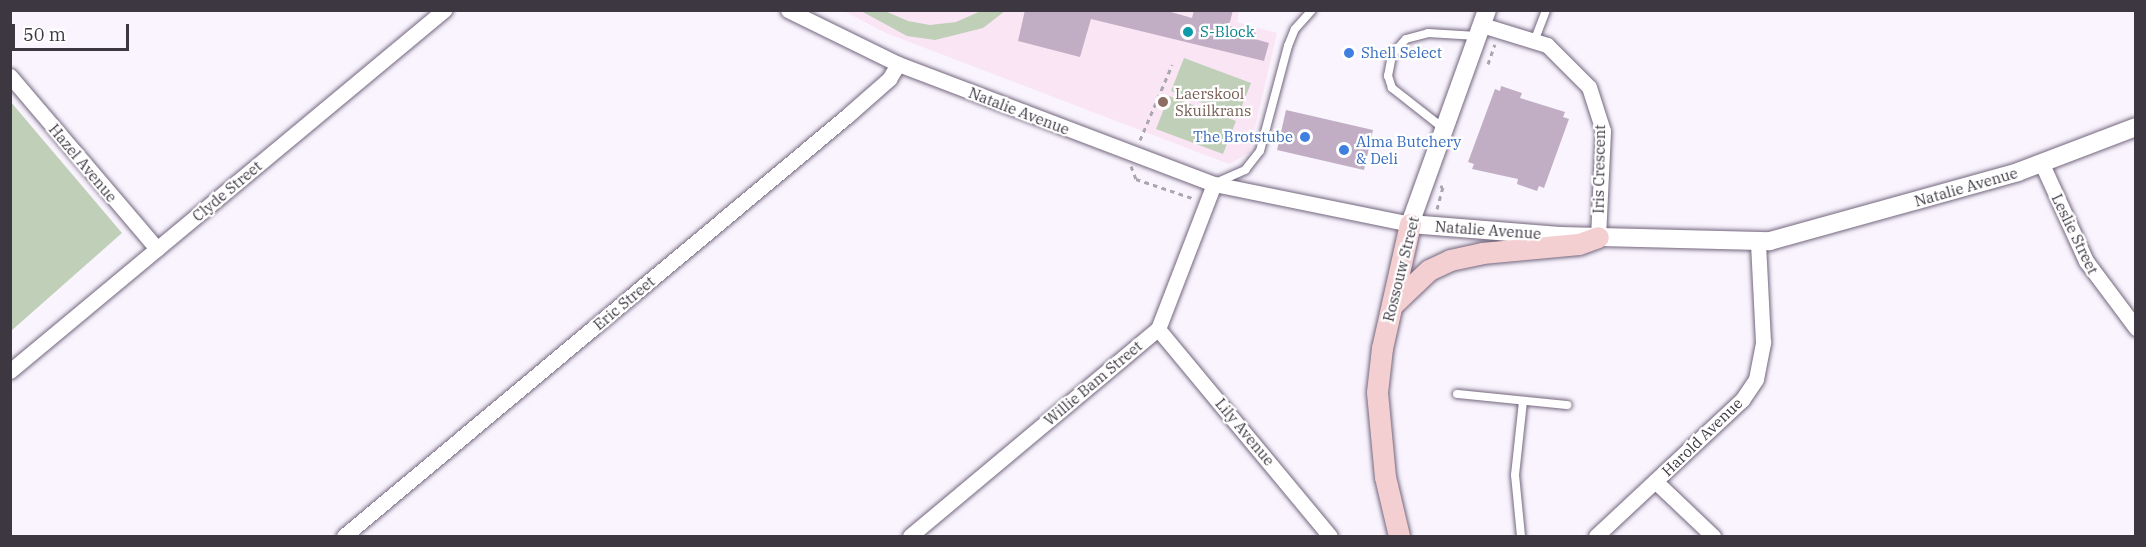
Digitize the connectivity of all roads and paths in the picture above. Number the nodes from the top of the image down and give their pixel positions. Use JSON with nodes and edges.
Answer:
{"nodes":[{"id":1,"x":444,"y":10,"type":"edge"},
{"id":2,"x":788,"y":10,"type":"edge"},
{"id":3,"x":1312,"y":10,"type":"edge"},
{"id":4,"x":1546,"y":10,"type":"edge"},
{"id":5,"x":1482,"y":24,"type":"edge"},
{"id":6,"x":1536,"y":39,"type":"junction"},
{"id":7,"x":898,"y":63,"type":"junction"},
{"id":8,"x":1172,"y":65,"type":"dead end"},
{"id":9,"x":10,"y":76,"type":"edge"},
{"id":10,"x":2136,"y":127,"type":"edge"},
{"id":11,"x":1444,"y":129,"type":"junction"},
{"id":12,"x":1138,"y":145,"type":"dead end"},
{"id":13,"x":2042,"y":164,"type":"junction"},
{"id":14,"x":1131,"y":165,"type":"dead end"},
{"id":15,"x":1214,"y":184,"type":"junction"},
{"id":16,"x":1194,"y":199,"type":"dead end"},
{"id":17,"x":1410,"y":224,"type":"junction"},
{"id":18,"x":1598,"y":237,"type":"junction"},
{"id":19,"x":1758,"y":242,"type":"junction"},
{"id":20,"x":157,"y":249,"type":"junction"},
{"id":21,"x":1391,"y":306,"type":"junction"},
{"id":22,"x":2136,"y":328,"type":"edge"},
{"id":23,"x":1158,"y":329,"type":"junction"},
{"id":24,"x":10,"y":371,"type":"edge"},
{"id":25,"x":1457,"y":394,"type":"dead end"},
{"id":26,"x":1523,"y":401,"type":"junction"},
{"id":27,"x":1567,"y":405,"type":"dead end"},
{"id":28,"x":1655,"y":482,"type":"junction"},
{"id":29,"x":344,"y":537,"type":"edge"},
{"id":30,"x":910,"y":537,"type":"edge"},
{"id":31,"x":1330,"y":537,"type":"edge"},
{"id":32,"x":1400,"y":537,"type":"edge"},
{"id":33,"x":1521,"y":537,"type":"edge"},
{"id":34,"x":1596,"y":537,"type":"edge"},
{"id":35,"x":1713,"y":537,"type":"edge"}],
"edges":[{"from":1,"to":20,"type":"street","name":"Clyde Street"},
{"from":2,"to":7,"type":"street","name":"Natalie Avenue"},
{"from":3,"to":15,"type":"lane"},
{"from":4,"to":6,"type":"lane"},
{"from":5,"to":6,"type":"street","name":"Iris Crescent"},
{"from":5,"to":11,"type":"street","name":"Rossouw Street"},
{"from":5,"to":11,"type":"lane"},
{"from":6,"to":18,"type":"street","name":"Iris Crescent"},
{"from":7,"to":15,"type":"street","name":"Natalie Avenue"},
{"from":7,"to":29,"type":"street","name":"Eric Street"},
{"from":8,"to":12,"type":"path"},
{"from":9,"to":20,"type":"street","name":"Hazel Avenue"},
{"from":10,"to":13,"type":"street","name":"Natalie Avenue"},
{"from":11,"to":17,"type":"street","name":"Rossouw Street"},
{"from":13,"to":19,"type":"street","name":"Natalie Avenue"},
{"from":13,"to":22,"type":"street","name":"Leslie Street"},
{"from":14,"to":16,"type":"path"},
{"from":15,"to":17,"type":"street","name":"Natalie Avenue"},
{"from":15,"to":23,"type":"street","name":"Willie Bam Street"},
{"from":17,"to":18,"type":"street","name":"Natalie Avenue"},
{"from":17,"to":21,"type":"main road","name":"Rossouw Street"},
{"from":18,"to":19,"type":"street","name":"Natalie Avenue"},
{"from":18,"to":21,"type":"main road"},
{"from":19,"to":28,"type":"street","name":"Harold Avenue"},
{"from":20,"to":24,"type":"street","name":"Clyde Street"},
{"from":21,"to":32,"type":"main road","name":"Rossouw Street"},
{"from":23,"to":30,"type":"street","name":"Willie Bam Street"},
{"from":23,"to":31,"type":"street","name":"Lily Avenue"},
{"from":25,"to":26,"type":"lane"},
{"from":26,"to":27,"type":"lane"},
{"from":26,"to":33,"type":"lane"},
{"from":28,"to":34,"type":"street","name":"Harold Avenue"},
{"from":28,"to":35,"type":"street"}]}
